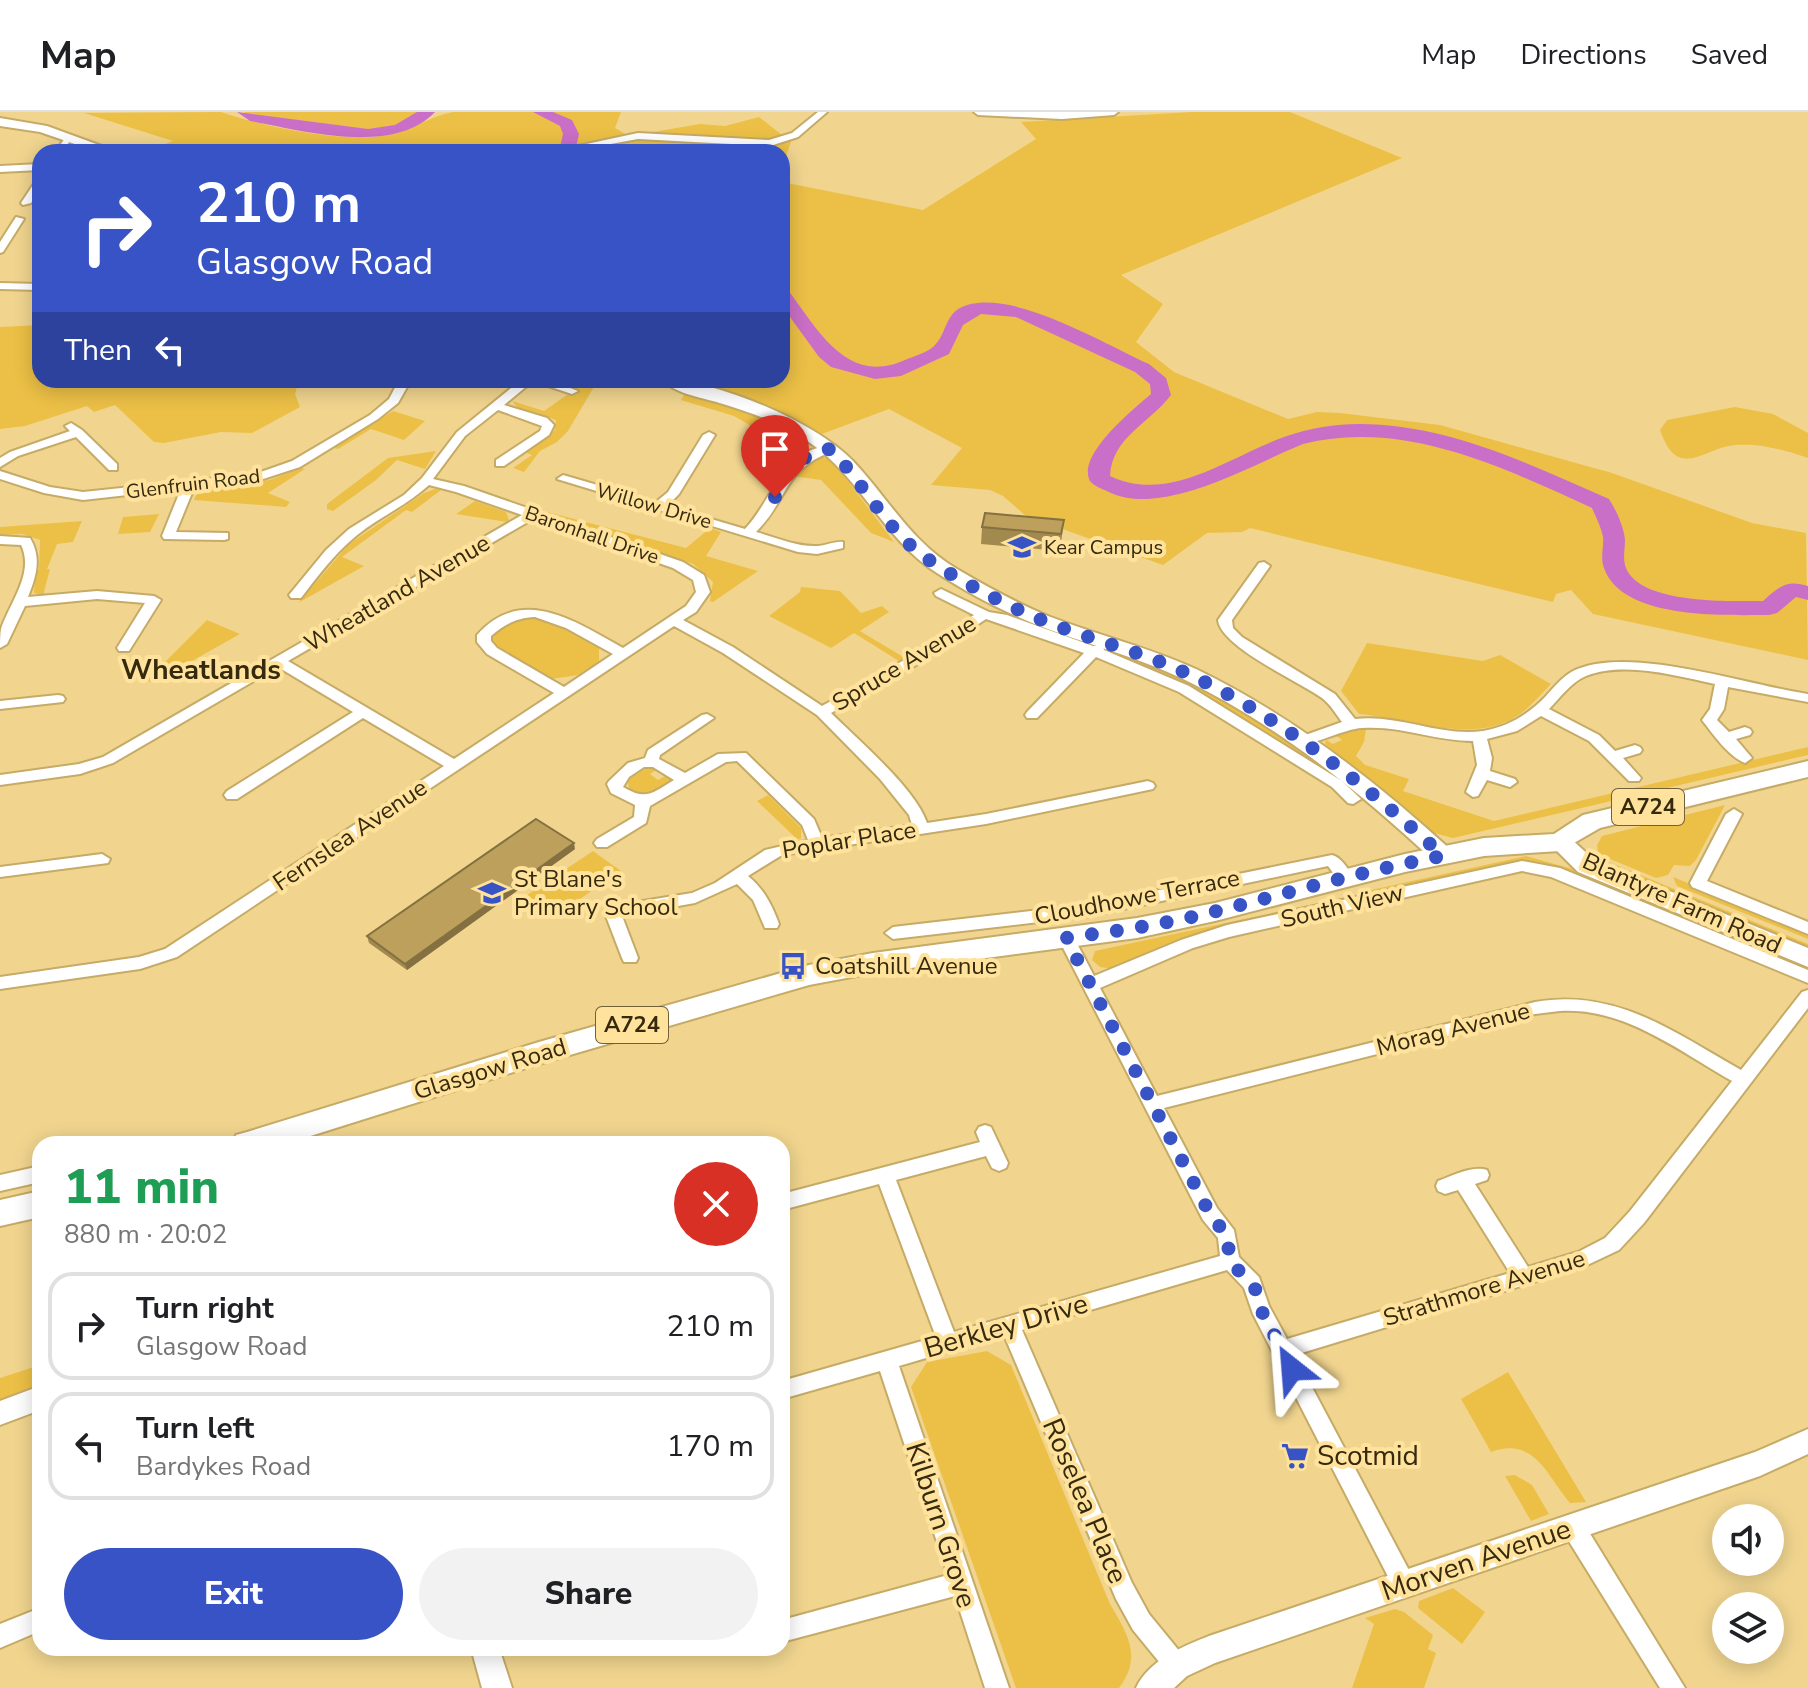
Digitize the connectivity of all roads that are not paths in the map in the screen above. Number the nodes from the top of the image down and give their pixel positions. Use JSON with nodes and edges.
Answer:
{"nodes":[{"id":1,"x":823,"y":112,"type":"edge"},
{"id":2,"x":978,"y":112,"type":"edge"},
{"id":3,"x":1114,"y":112,"type":"edge"},
{"id":4,"x":0,"y":122,"type":"edge"},
{"id":5,"x":68,"y":137,"type":"junction"},
{"id":6,"x":64,"y":144,"type":"edge"},
{"id":7,"x":88,"y":144,"type":"edge"},
{"id":8,"x":601,"y":144,"type":"edge"},
{"id":9,"x":32,"y":167,"type":"edge"},
{"id":10,"x":0,"y":169,"type":"edge"},
{"id":11,"x":32,"y":194,"type":"edge"},
{"id":12,"x":26,"y":203,"type":"dead end"},
{"id":13,"x":19,"y":219,"type":"dead end"},
{"id":14,"x":0,"y":250,"type":"edge"},
{"id":15,"x":0,"y":286,"type":"edge"},
{"id":16,"x":32,"y":287,"type":"edge"},
{"id":17,"x":400,"y":388,"type":"edge"},
{"id":18,"x":518,"y":388,"type":"edge"},
{"id":19,"x":563,"y":388,"type":"edge"},
{"id":20,"x":693,"y":388,"type":"edge"},
{"id":21,"x":572,"y":391,"type":"dead end"},
{"id":22,"x":497,"y":406,"type":"junction"},
{"id":23,"x":709,"y":435,"type":"dead end"},
{"id":24,"x":701,"y":447,"type":"junction"},
{"id":25,"x":716,"y":448,"type":"dead end"},
{"id":26,"x":830,"y":449,"type":"junction"},
{"id":27,"x":0,"y":463,"type":"edge"},
{"id":28,"x":500,"y":463,"type":"dead end"},
{"id":29,"x":113,"y":467,"type":"dead end"},
{"id":30,"x":0,"y":475,"type":"edge"},
{"id":31,"x":563,"y":479,"type":"dead end"},
{"id":32,"x":426,"y":481,"type":"junction"},
{"id":33,"x":188,"y":486,"type":"junction"},
{"id":34,"x":658,"y":507,"type":"junction"},
{"id":35,"x":532,"y":514,"type":"junction"},
{"id":36,"x":748,"y":533,"type":"junction"},
{"id":37,"x":224,"y":536,"type":"dead end"},
{"id":38,"x":0,"y":540,"type":"edge"},
{"id":39,"x":839,"y":545,"type":"dead end"},
{"id":40,"x":1264,"y":566,"type":"dead end"},
{"id":41,"x":941,"y":593,"type":"dead end"},
{"id":42,"x":296,"y":595,"type":"dead end"},
{"id":43,"x":22,"y":602,"type":"junction"},
{"id":44,"x":985,"y":615,"type":"junction"},
{"id":45,"x":674,"y":621,"type":"junction"},
{"id":46,"x":0,"y":644,"type":"edge"},
{"id":47,"x":1100,"y":647,"type":"junction"},
{"id":48,"x":124,"y":648,"type":"dead end"},
{"id":49,"x":623,"y":654,"type":"junction"},
{"id":50,"x":279,"y":662,"type":"junction"},
{"id":51,"x":1722,"y":684,"type":"junction"},
{"id":52,"x":565,"y":693,"type":"junction"},
{"id":53,"x":1808,"y":698,"type":"edge"},
{"id":54,"x":58,"y":699,"type":"dead end"},
{"id":55,"x":0,"y":705,"type":"edge"},
{"id":56,"x":1540,"y":710,"type":"junction"},
{"id":57,"x":363,"y":712,"type":"junction"},
{"id":58,"x":822,"y":712,"type":"junction"},
{"id":59,"x":1032,"y":716,"type":"dead end"},
{"id":60,"x":707,"y":718,"type":"dead end"},
{"id":61,"x":1350,"y":722,"type":"junction"},
{"id":62,"x":1745,"y":732,"type":"dead end"},
{"id":63,"x":1478,"y":736,"type":"junction"},
{"id":64,"x":1724,"y":738,"type":"junction"},
{"id":65,"x":1302,"y":741,"type":"junction"},
{"id":66,"x":1635,"y":750,"type":"dead end"},
{"id":67,"x":1613,"y":756,"type":"junction"},
{"id":68,"x":1745,"y":758,"type":"dead end"},
{"id":69,"x":652,"y":760,"type":"junction"},
{"id":70,"x":455,"y":766,"type":"junction"},
{"id":71,"x":1808,"y":769,"type":"edge"},
{"id":72,"x":1483,"y":774,"type":"junction"},
{"id":73,"x":1634,"y":778,"type":"dead end"},
{"id":74,"x":0,"y":780,"type":"edge"},
{"id":75,"x":685,"y":780,"type":"junction"},
{"id":76,"x":1510,"y":782,"type":"dead end"},
{"id":77,"x":1148,"y":785,"type":"dead end"},
{"id":78,"x":1473,"y":792,"type":"dead end"},
{"id":79,"x":232,"y":795,"type":"dead end"},
{"id":80,"x":1353,"y":799,"type":"dead end"},
{"id":81,"x":643,"y":803,"type":"junction"},
{"id":82,"x":1734,"y":814,"type":"dead end"},
{"id":83,"x":921,"y":829,"type":"junction"},
{"id":84,"x":1560,"y":842,"type":"junction"},
{"id":85,"x":602,"y":843,"type":"dead end"},
{"id":86,"x":817,"y":845,"type":"junction"},
{"id":87,"x":1443,"y":856,"type":"junction"},
{"id":88,"x":102,"y":859,"type":"dead end"},
{"id":89,"x":0,"y":872,"type":"edge"},
{"id":90,"x":736,"y":876,"type":"junction"},
{"id":91,"x":1345,"y":877,"type":"junction"},
{"id":92,"x":771,"y":924,"type":"dead end"},
{"id":93,"x":1808,"y":928,"type":"edge"},
{"id":94,"x":893,"y":933,"type":"dead end"},
{"id":95,"x":1066,"y":938,"type":"junction"},
{"id":96,"x":922,"y":943,"type":"junction"},
{"id":97,"x":630,"y":958,"type":"dead end"},
{"id":98,"x":1808,"y":958,"type":"edge"},
{"id":99,"x":1808,"y":977,"type":"edge"},
{"id":100,"x":0,"y":983,"type":"edge"},
{"id":101,"x":1090,"y":985,"type":"junction"},
{"id":102,"x":1808,"y":996,"type":"edge"},
{"id":103,"x":1743,"y":1079,"type":"junction"},
{"id":104,"x":1152,"y":1104,"type":"junction"},
{"id":105,"x":273,"y":1136,"type":"edge"},
{"id":106,"x":992,"y":1147,"type":"dead end"},
{"id":107,"x":885,"y":1175,"type":"junction"},
{"id":108,"x":32,"y":1176,"type":"edge"},
{"id":109,"x":1462,"y":1180,"type":"dead end"},
{"id":110,"x":0,"y":1183,"type":"edge"},
{"id":111,"x":790,"y":1200,"type":"edge"},
{"id":112,"x":32,"y":1206,"type":"edge"},
{"id":113,"x":0,"y":1213,"type":"edge"},
{"id":114,"x":1230,"y":1261,"type":"junction"},
{"id":115,"x":1523,"y":1276,"type":"junction"},
{"id":116,"x":1010,"y":1326,"type":"junction"},
{"id":117,"x":948,"y":1343,"type":"junction"},
{"id":118,"x":1282,"y":1350,"type":"junction"},
{"id":119,"x":887,"y":1361,"type":"junction"},
{"id":120,"x":790,"y":1388,"type":"edge"},
{"id":121,"x":32,"y":1401,"type":"edge"},
{"id":122,"x":0,"y":1413,"type":"edge"},
{"id":123,"x":1808,"y":1441,"type":"edge"},
{"id":124,"x":1573,"y":1527,"type":"junction"},
{"id":125,"x":960,"y":1583,"type":"junction"},
{"id":126,"x":1404,"y":1584,"type":"junction"},
{"id":127,"x":32,"y":1622,"type":"edge"},
{"id":128,"x":790,"y":1629,"type":"edge"},
{"id":129,"x":0,"y":1636,"type":"edge"},
{"id":130,"x":487,"y":1656,"type":"edge"},
{"id":131,"x":1177,"y":1666,"type":"junction"},
{"id":132,"x":497,"y":1688,"type":"edge"},
{"id":133,"x":997,"y":1688,"type":"edge"},
{"id":134,"x":1151,"y":1688,"type":"edge"},
{"id":135,"x":1673,"y":1688,"type":"edge"}],
"edges":[{"from":1,"to":8,"type":"street"},
{"from":2,"to":3,"type":"street"},
{"from":4,"to":5,"type":"main road"},
{"from":5,"to":6,"type":"street"},
{"from":5,"to":7,"type":"main road"},
{"from":9,"to":10,"type":"street"},
{"from":11,"to":12,"type":"street"},
{"from":13,"to":14,"type":"street"},
{"from":15,"to":16,"type":"street"},
{"from":17,"to":33,"type":"street","name":"Glenfruin Road"},
{"from":18,"to":22,"type":"street"},
{"from":19,"to":21,"type":"street"},
{"from":20,"to":26,"type":"main road"},
{"from":22,"to":28,"type":"street"},
{"from":22,"to":32,"type":"street"},
{"from":23,"to":24,"type":"street"},
{"from":24,"to":25,"type":"street"},
{"from":24,"to":34,"type":"street"},
{"from":26,"to":36,"type":"street"},
{"from":26,"to":47,"type":"main road"},
{"from":27,"to":29,"type":"street"},
{"from":30,"to":33,"type":"street","name":"Glenfruin Road"},
{"from":31,"to":34,"type":"street","name":"Willow Drive"},
{"from":32,"to":35,"type":"street","name":"Baronhall Drive"},
{"from":32,"to":42,"type":"street"},
{"from":33,"to":37,"type":"street"},
{"from":34,"to":36,"type":"street","name":"Willow Drive"},
{"from":35,"to":45,"type":"street","name":"Baronhall Drive"},
{"from":35,"to":50,"type":"street","name":"Wheatland Avenue"},
{"from":36,"to":39,"type":"street","name":"Willow Drive"},
{"from":38,"to":43,"type":"street"},
{"from":40,"to":61,"type":"street"},
{"from":41,"to":44,"type":"street"},
{"from":43,"to":46,"type":"street"},
{"from":43,"to":48,"type":"street"},
{"from":44,"to":47,"type":"street"},
{"from":44,"to":58,"type":"street","name":"Spruce Avenue"},
{"from":45,"to":49,"type":"street","name":"Fernslea Avenue"},
{"from":45,"to":58,"type":"street"},
{"from":47,"to":59,"type":"street"},
{"from":47,"to":65,"type":"main road"},
{"from":47,"to":80,"type":"street"},
{"from":49,"to":52,"type":"street","name":"Fernslea Avenue"},
{"from":49,"to":52,"type":"street"},
{"from":50,"to":57,"type":"street"},
{"from":50,"to":74,"type":"street","name":"Wheatland Avenue"},
{"from":51,"to":53,"type":"street"},
{"from":51,"to":56,"type":"street"},
{"from":51,"to":64,"type":"street"},
{"from":52,"to":70,"type":"street","name":"Fernslea Avenue"},
{"from":54,"to":55,"type":"street"},
{"from":56,"to":63,"type":"street"},
{"from":56,"to":67,"type":"street"},
{"from":57,"to":70,"type":"street"},
{"from":57,"to":79,"type":"street"},
{"from":58,"to":83,"type":"street"},
{"from":60,"to":69,"type":"street"},
{"from":61,"to":63,"type":"street"},
{"from":61,"to":65,"type":"street"},
{"from":62,"to":64,"type":"street"},
{"from":63,"to":72,"type":"street"},
{"from":64,"to":68,"type":"street"},
{"from":65,"to":87,"type":"main road"},
{"from":66,"to":67,"type":"street"},
{"from":67,"to":73,"type":"street"},
{"from":69,"to":75,"type":"street"},
{"from":69,"to":81,"type":"street"},
{"from":70,"to":100,"type":"street","name":"Fernslea Avenue"},
{"from":71,"to":84,"type":"main road","number":"A724"},
{"from":72,"to":76,"type":"street"},
{"from":72,"to":78,"type":"street"},
{"from":75,"to":81,"type":"street"},
{"from":75,"to":86,"type":"street"},
{"from":77,"to":83,"type":"street","name":"Poplar Place"},
{"from":81,"to":85,"type":"street"},
{"from":82,"to":93,"type":"street"},
{"from":83,"to":86,"type":"street","name":"Poplar Place"},
{"from":84,"to":87,"type":"main road","name":"Glasgow Road","number":"A724"},
{"from":84,"to":98,"type":"main road","name":"Blantyre Farm Road"},
{"from":86,"to":90,"type":"street","name":"Poplar Place"},
{"from":87,"to":91,"type":"main road","name":"Glasgow Road","number":"A724"},
{"from":88,"to":89,"type":"street"},
{"from":90,"to":92,"type":"street"},
{"from":90,"to":97,"type":"street","name":"Poplar Place"},
{"from":91,"to":95,"type":"main road","name":"Glasgow Road","number":"A724"},
{"from":91,"to":96,"type":"street","name":"Cloudhowe Terrace"},
{"from":94,"to":96,"type":"street","name":"Cloudhowe Terrace"},
{"from":95,"to":96,"type":"main road","name":"Glasgow Road","number":"A724"},
{"from":95,"to":101,"type":"street"},
{"from":96,"to":105,"type":"main road","name":"Glasgow Road","number":"A724"},
{"from":99,"to":101,"type":"street","name":"South View"},
{"from":101,"to":104,"type":"street"},
{"from":102,"to":103,"type":"street","name":"Strathmore Avenue"},
{"from":103,"to":104,"type":"street","name":"Morag Avenue"},
{"from":103,"to":115,"type":"street","name":"Strathmore Avenue"},
{"from":104,"to":114,"type":"street"},
{"from":106,"to":107,"type":"street"},
{"from":107,"to":111,"type":"street"},
{"from":107,"to":117,"type":"street"},
{"from":108,"to":110,"type":"street"},
{"from":109,"to":115,"type":"street"},
{"from":112,"to":113,"type":"main road"},
{"from":114,"to":116,"type":"street","name":"Berkley Drive"},
{"from":114,"to":118,"type":"street"},
{"from":115,"to":118,"type":"street","name":"Strathmore Avenue"},
{"from":116,"to":117,"type":"street","name":"Berkley Drive"},
{"from":116,"to":131,"type":"street","name":"Roselea Place"},
{"from":117,"to":119,"type":"street","name":"Berkley Drive"},
{"from":118,"to":126,"type":"street"},
{"from":119,"to":120,"type":"street","name":"Berkley Drive"},
{"from":119,"to":125,"type":"street","name":"Kilburn Grove"},
{"from":121,"to":122,"type":"street"},
{"from":123,"to":124,"type":"street","name":"Morven Avenue"},
{"from":124,"to":126,"type":"street","name":"Morven Avenue"},
{"from":124,"to":135,"type":"street"},
{"from":125,"to":128,"type":"street"},
{"from":125,"to":133,"type":"street","name":"Kilburn Grove"},
{"from":126,"to":131,"type":"street","name":"Morven Avenue"},
{"from":127,"to":129,"type":"street"},
{"from":130,"to":132,"type":"street"},
{"from":131,"to":134,"type":"street","name":"Morven Avenue"}]}
